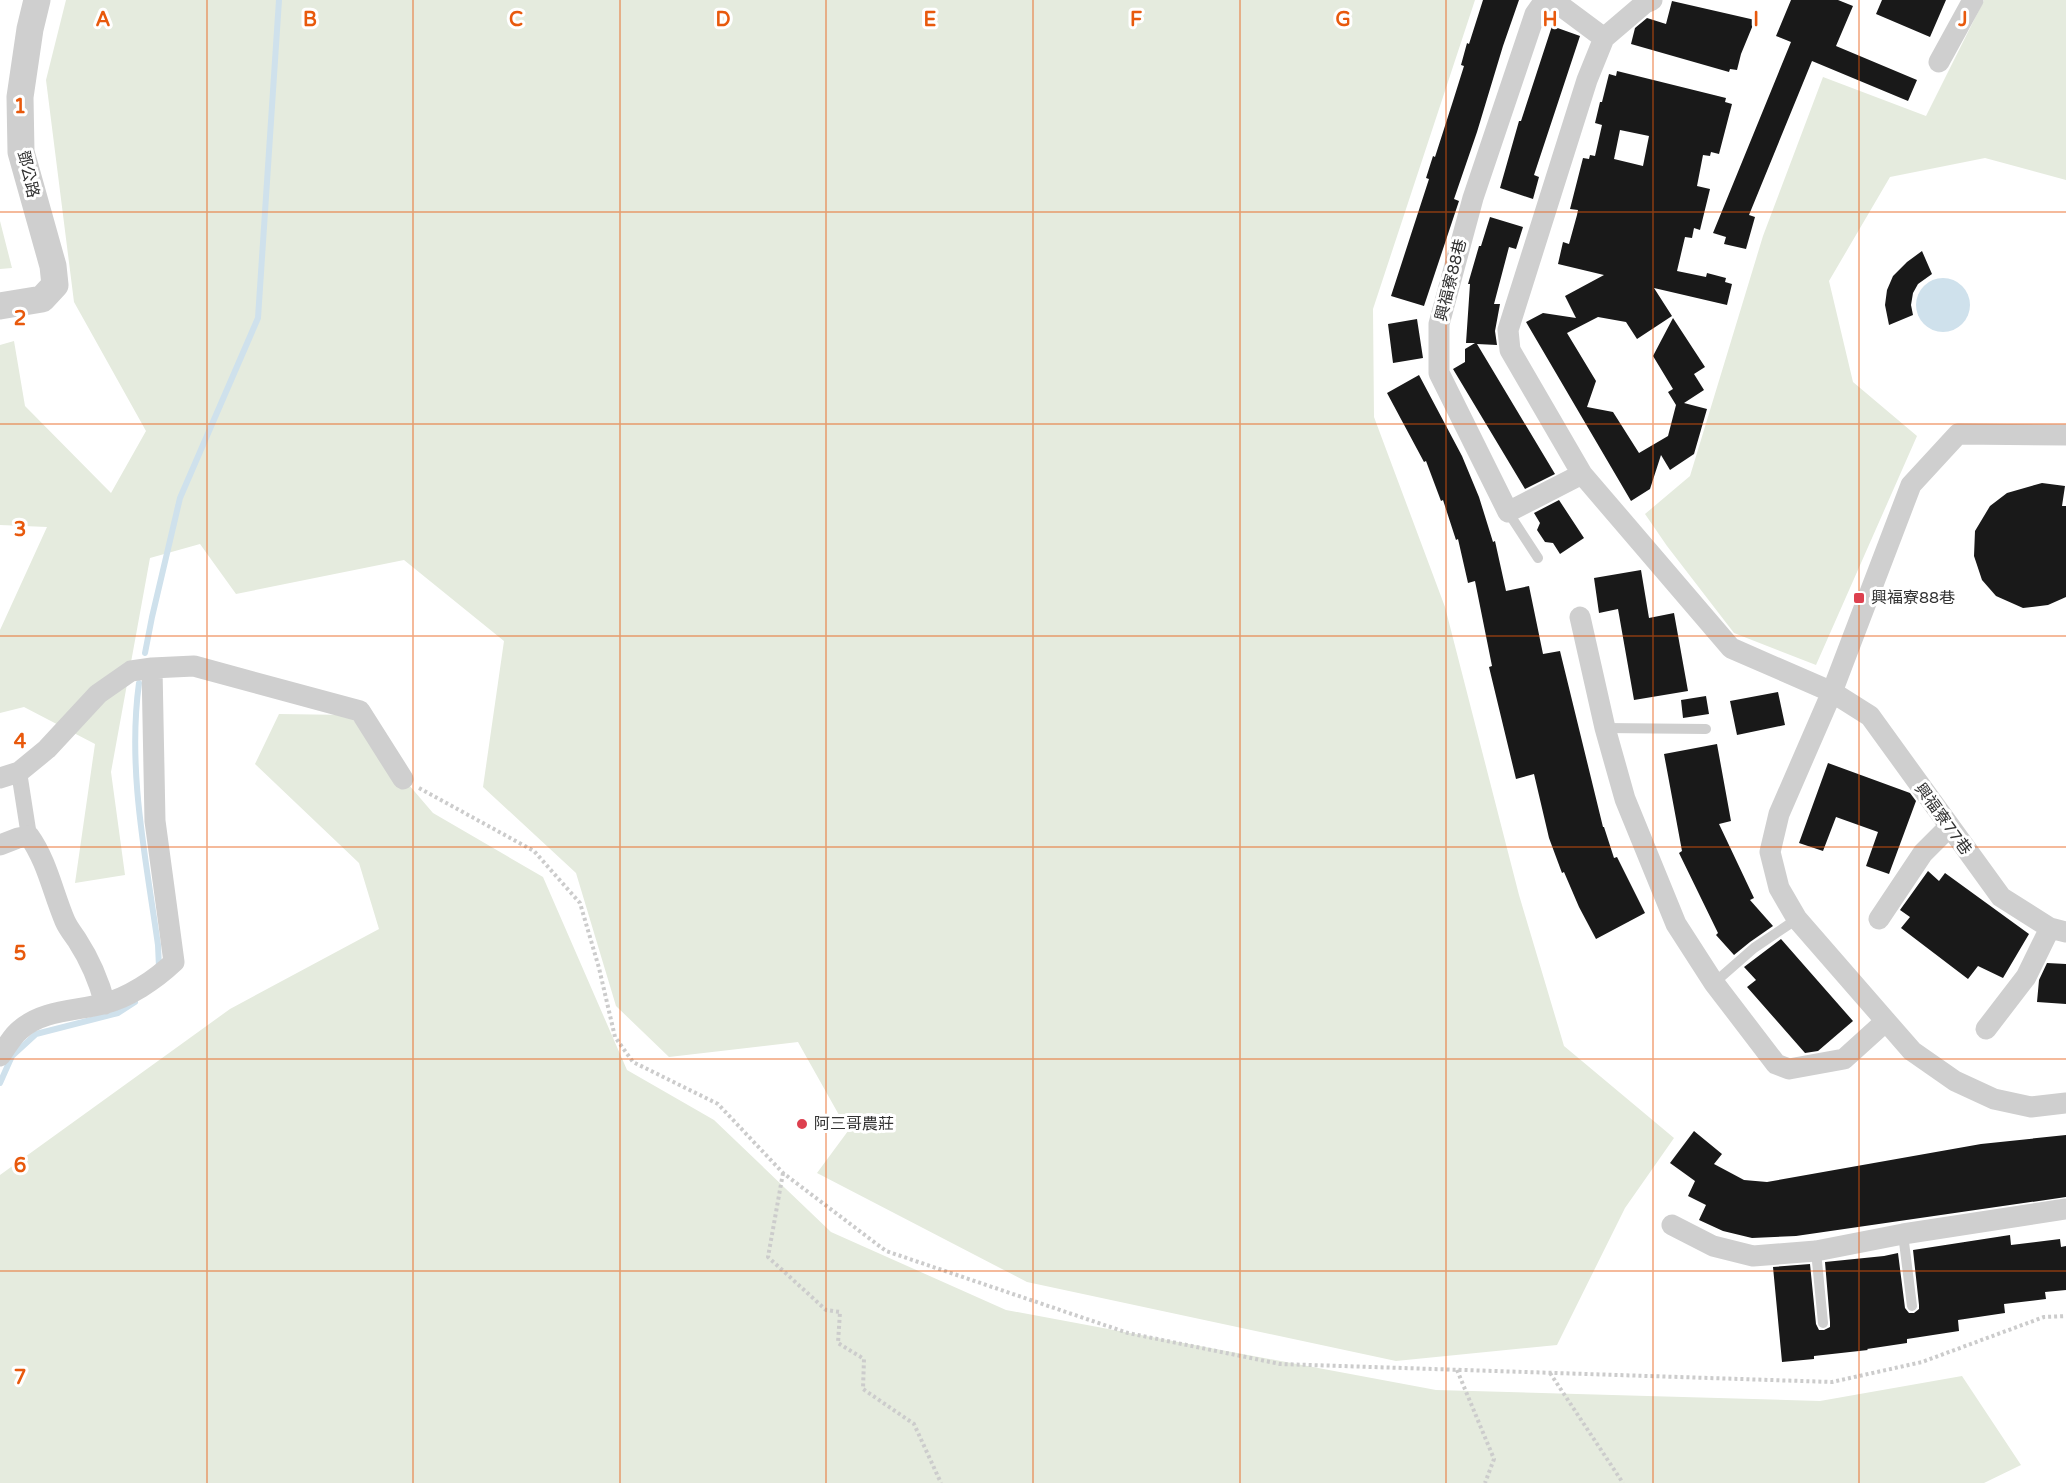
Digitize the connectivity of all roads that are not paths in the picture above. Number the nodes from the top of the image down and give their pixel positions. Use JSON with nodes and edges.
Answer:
{"nodes":[{"id":1,"x":37,"y":0,"type":"edge"},
{"id":2,"x":1545,"y":0,"type":"edge"},
{"id":3,"x":1553,"y":0,"type":"edge"},
{"id":4,"x":1652,"y":0,"type":"edge"},
{"id":5,"x":1973,"y":0,"type":"edge"},
{"id":6,"x":1604,"y":38,"type":"junction"},
{"id":7,"x":1939,"y":62,"type":"dead end"},
{"id":8,"x":0,"y":306,"type":"edge"},
{"id":9,"x":2066,"y":435,"type":"edge"},
{"id":10,"x":1582,"y":474,"type":"junction"},
{"id":11,"x":1508,"y":512,"type":"junction"},
{"id":12,"x":1538,"y":558,"type":"dead end"},
{"id":13,"x":1580,"y":617,"type":"dead end"},
{"id":14,"x":152,"y":668,"type":"junction"},
{"id":15,"x":1832,"y":692,"type":"junction"},
{"id":16,"x":1605,"y":728,"type":"junction"},
{"id":17,"x":1706,"y":729,"type":"dead end"},
{"id":18,"x":10,"y":775,"type":"edge"},
{"id":19,"x":403,"y":779,"type":"road end"},
{"id":20,"x":1949,"y":827,"type":"junction"},
{"id":21,"x":29,"y":836,"type":"junction"},
{"id":22,"x":0,"y":845,"type":"edge"},
{"id":23,"x":1797,"y":919,"type":"junction"},
{"id":24,"x":1878,"y":919,"type":"dead end"},
{"id":25,"x":2058,"y":930,"type":"edge"},
{"id":26,"x":1714,"y":983,"type":"junction"},
{"id":27,"x":105,"y":1004,"type":"junction"},
{"id":28,"x":1886,"y":1021,"type":"junction"},
{"id":29,"x":1986,"y":1029,"type":"dead end"},
{"id":30,"x":0,"y":1056,"type":"edge"},
{"id":31,"x":2066,"y":1103,"type":"edge"},
{"id":32,"x":2066,"y":1209,"type":"edge"},
{"id":33,"x":1672,"y":1225,"type":"dead end"},
{"id":34,"x":1903,"y":1234,"type":"junction"},
{"id":35,"x":1816,"y":1251,"type":"junction"},
{"id":36,"x":1911,"y":1306,"type":"dead end"},
{"id":37,"x":1823,"y":1323,"type":"dead end"}],
"edges":[{"from":1,"to":8,"type":"street","name":"鄧公路"},
{"from":2,"to":11,"type":"street","name":"興福寮88巷"},
{"from":3,"to":6,"type":"street"},
{"from":4,"to":6,"type":"street"},
{"from":5,"to":7,"type":"street"},
{"from":6,"to":10,"type":"street"},
{"from":9,"to":15,"type":"street"},
{"from":10,"to":11,"type":"street"},
{"from":10,"to":15,"type":"street"},
{"from":11,"to":12,"type":"lane"},
{"from":13,"to":16,"type":"street"},
{"from":14,"to":18,"type":"street"},
{"from":14,"to":19,"type":"street"},
{"from":14,"to":27,"type":"street"},
{"from":15,"to":20,"type":"street","name":"興福寮77巷"},
{"from":15,"to":23,"type":"street"},
{"from":16,"to":17,"type":"lane"},
{"from":16,"to":26,"type":"street"},
{"from":18,"to":21,"type":"street"},
{"from":20,"to":24,"type":"street"},
{"from":20,"to":25,"type":"street","name":"興福寮77巷"},
{"from":21,"to":22,"type":"street"},
{"from":21,"to":27,"type":"street"},
{"from":23,"to":26,"type":"lane"},
{"from":23,"to":28,"type":"street"},
{"from":25,"to":29,"type":"street"},
{"from":26,"to":28,"type":"street"},
{"from":27,"to":30,"type":"street"},
{"from":28,"to":31,"type":"street"},
{"from":32,"to":34,"type":"street"},
{"from":33,"to":35,"type":"street"},
{"from":34,"to":35,"type":"street"},
{"from":34,"to":36,"type":"lane"},
{"from":35,"to":37,"type":"lane"}]}
